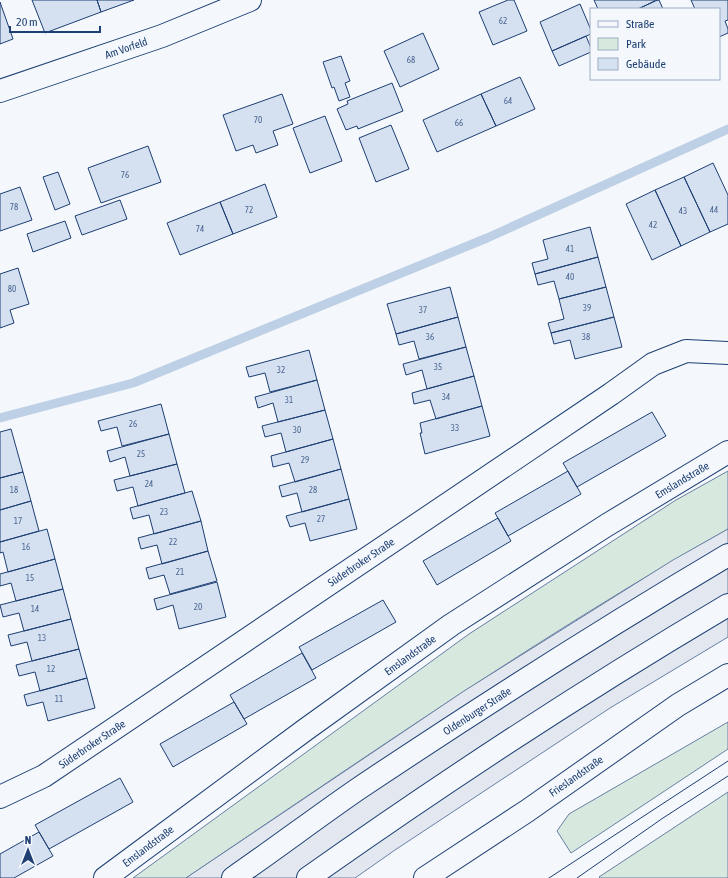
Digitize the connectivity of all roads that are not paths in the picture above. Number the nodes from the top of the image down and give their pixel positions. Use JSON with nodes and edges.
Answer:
{"nodes":[{"id":1,"x":250,"y":0,"type":"edge"},
{"id":2,"x":0,"y":91,"type":"edge"},
{"id":3,"x":728,"y":353,"type":"edge"},
{"id":4,"x":728,"y":452,"type":"edge"},
{"id":5,"x":728,"y":555,"type":"edge"},
{"id":6,"x":728,"y":605,"type":"edge"},
{"id":7,"x":728,"y":675,"type":"edge"},
{"id":8,"x":0,"y":797,"type":"edge"},
{"id":9,"x":105,"y":878,"type":"edge"},
{"id":10,"x":233,"y":878,"type":"edge"},
{"id":11,"x":308,"y":878,"type":"edge"},
{"id":12,"x":425,"y":878,"type":"edge"}],
"edges":[{"from":1,"to":2,"type":"main road","name":"Am Vorfeld"},
{"from":3,"to":8,"type":"main road","name":"Süderbroker Straße"},
{"from":4,"to":9,"type":"main road","name":"Emslandstraße"},
{"from":5,"to":10,"type":"main road","name":"Oldenburger Straße"},
{"from":6,"to":11,"type":"main road"},
{"from":7,"to":12,"type":"main road","name":"Frieslandstraße"}]}
